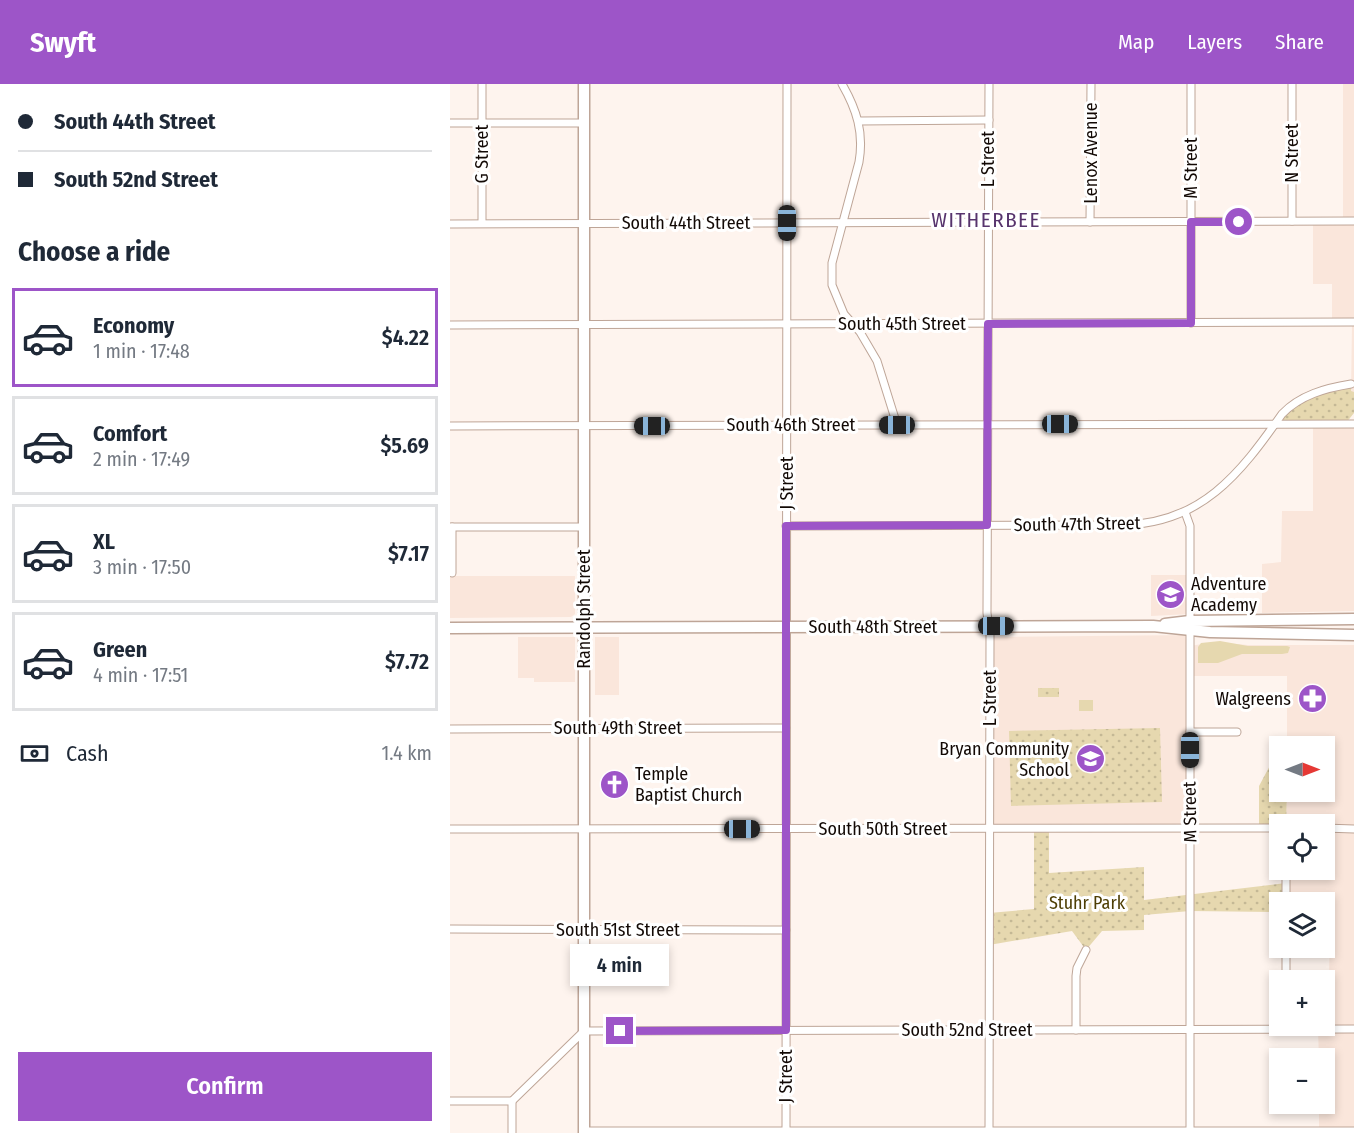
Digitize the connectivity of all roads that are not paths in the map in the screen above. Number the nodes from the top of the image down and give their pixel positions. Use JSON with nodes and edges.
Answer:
{"nodes":[{"id":1,"x":482,"y":84,"type":"edge"},
{"id":2,"x":584,"y":84,"type":"edge"},
{"id":3,"x":787,"y":84,"type":"edge"},
{"id":4,"x":842,"y":84,"type":"edge"},
{"id":5,"x":989,"y":84,"type":"edge"},
{"id":6,"x":1091,"y":84,"type":"edge"},
{"id":7,"x":1191,"y":84,"type":"edge"},
{"id":8,"x":1292,"y":84,"type":"edge"},
{"id":9,"x":989,"y":120,"type":"junction"},
{"id":10,"x":859,"y":121,"type":"junction"},
{"id":11,"x":450,"y":123,"type":"edge"},
{"id":12,"x":482,"y":123,"type":"junction"},
{"id":13,"x":584,"y":123,"type":"junction"},
{"id":14,"x":1292,"y":221,"type":"junction"},
{"id":15,"x":1354,"y":221,"type":"edge"},
{"id":16,"x":988,"y":222,"type":"junction"},
{"id":17,"x":1090,"y":222,"type":"junction"},
{"id":18,"x":1191,"y":222,"type":"junction"},
{"id":19,"x":787,"y":223,"type":"junction"},
{"id":20,"x":843,"y":223,"type":"junction"},
{"id":21,"x":450,"y":224,"type":"edge"},
{"id":22,"x":482,"y":224,"type":"junction"},
{"id":23,"x":584,"y":224,"type":"junction"},
{"id":24,"x":1354,"y":322,"type":"edge"},
{"id":25,"x":1191,"y":323,"type":"junction"},
{"id":26,"x":787,"y":324,"type":"junction"},
{"id":27,"x":853,"y":324,"type":"junction"},
{"id":28,"x":988,"y":324,"type":"junction"},
{"id":29,"x":450,"y":325,"type":"edge"},
{"id":30,"x":584,"y":325,"type":"junction"},
{"id":31,"x":1351,"y":384,"type":"dead end"},
{"id":32,"x":1276,"y":423,"type":"junction"},
{"id":33,"x":1354,"y":423,"type":"edge"},
{"id":34,"x":787,"y":425,"type":"junction"},
{"id":35,"x":897,"y":425,"type":"junction"},
{"id":36,"x":987,"y":425,"type":"junction"},
{"id":37,"x":450,"y":426,"type":"edge"},
{"id":38,"x":584,"y":426,"type":"junction"},
{"id":39,"x":1185,"y":512,"type":"junction"},
{"id":40,"x":987,"y":525,"type":"junction"},
{"id":41,"x":786,"y":526,"type":"junction"},
{"id":42,"x":451,"y":527,"type":"edge"},
{"id":43,"x":584,"y":527,"type":"junction"},
{"id":44,"x":452,"y":573,"type":"dead end"},
{"id":45,"x":1354,"y":619,"type":"edge"},
{"id":46,"x":1190,"y":626,"type":"junction"},
{"id":47,"x":584,"y":627,"type":"junction"},
{"id":48,"x":786,"y":627,"type":"junction"},
{"id":49,"x":989,"y":627,"type":"junction"},
{"id":50,"x":450,"y":628,"type":"edge"},
{"id":51,"x":1354,"y":635,"type":"edge"},
{"id":52,"x":584,"y":728,"type":"junction"},
{"id":53,"x":786,"y":728,"type":"junction"},
{"id":54,"x":450,"y":729,"type":"edge"},
{"id":55,"x":1190,"y":732,"type":"junction"},
{"id":56,"x":1237,"y":732,"type":"dead end"},
{"id":57,"x":1190,"y":828,"type":"junction"},
{"id":58,"x":1269,"y":828,"type":"edge"},
{"id":59,"x":1335,"y":828,"type":"edge"},
{"id":60,"x":1352,"y":828,"type":"edge"},
{"id":61,"x":450,"y":829,"type":"edge"},
{"id":62,"x":584,"y":829,"type":"junction"},
{"id":63,"x":786,"y":829,"type":"junction"},
{"id":64,"x":990,"y":829,"type":"junction"},
{"id":65,"x":450,"y":929,"type":"edge"},
{"id":66,"x":584,"y":930,"type":"junction"},
{"id":67,"x":786,"y":930,"type":"junction"},
{"id":68,"x":1086,"y":950,"type":"dead end"},
{"id":69,"x":1269,"y":1028,"type":"edge"},
{"id":70,"x":1335,"y":1029,"type":"edge"},
{"id":71,"x":584,"y":1030,"type":"junction"},
{"id":72,"x":786,"y":1030,"type":"junction"},
{"id":73,"x":989,"y":1030,"type":"junction"},
{"id":74,"x":1076,"y":1030,"type":"junction"},
{"id":75,"x":1190,"y":1030,"type":"junction"},
{"id":76,"x":1353,"y":1030,"type":"edge"},
{"id":77,"x":450,"y":1101,"type":"edge"},
{"id":78,"x":512,"y":1101,"type":"junction"},
{"id":79,"x":1354,"y":1131,"type":"edge"},
{"id":80,"x":584,"y":1132,"type":"edge"},
{"id":81,"x":786,"y":1132,"type":"edge"},
{"id":82,"x":989,"y":1132,"type":"edge"},
{"id":83,"x":1190,"y":1132,"type":"edge"},
{"id":84,"x":1275,"y":1132,"type":"edge"},
{"id":85,"x":512,"y":1133,"type":"edge"}],
"edges":[{"from":1,"to":12,"type":"street","name":"G Street"},
{"from":2,"to":13,"type":"main road","name":"Randolph Street"},
{"from":3,"to":19,"type":"street","name":"J Street"},
{"from":4,"to":10,"type":"street"},
{"from":5,"to":9,"type":"street","name":"L Street"},
{"from":6,"to":17,"type":"street","name":"Lenox Avenue"},
{"from":7,"to":18,"type":"street","name":"M Street"},
{"from":8,"to":14,"type":"street","name":"N Street"},
{"from":9,"to":10,"type":"street"},
{"from":9,"to":16,"type":"street","name":"L Street"},
{"from":10,"to":20,"type":"street"},
{"from":11,"to":12,"type":"street"},
{"from":12,"to":13,"type":"street"},
{"from":12,"to":22,"type":"street","name":"G Street"},
{"from":13,"to":23,"type":"main road","name":"Randolph Street"},
{"from":14,"to":15,"type":"street","name":"South 44th Street"},
{"from":14,"to":18,"type":"street","name":"South 44th Street"},
{"from":16,"to":17,"type":"street","name":"South 44th Street"},
{"from":16,"to":20,"type":"street","name":"South 44th Street"},
{"from":16,"to":28,"type":"street","name":"L Street"},
{"from":17,"to":18,"type":"street","name":"South 44th Street"},
{"from":18,"to":25,"type":"street","name":"M Street"},
{"from":19,"to":20,"type":"street","name":"South 44th Street"},
{"from":19,"to":23,"type":"street","name":"South 44th Street"},
{"from":19,"to":26,"type":"street","name":"J Street"},
{"from":20,"to":27,"type":"street"},
{"from":21,"to":22,"type":"street","name":"South 44th Street"},
{"from":22,"to":23,"type":"street","name":"South 44th Street"},
{"from":23,"to":30,"type":"main road","name":"Randolph Street"},
{"from":24,"to":25,"type":"street","name":"South 45th Street"},
{"from":25,"to":28,"type":"street","name":"South 45th Street"},
{"from":26,"to":27,"type":"street","name":"South 45th Street"},
{"from":26,"to":30,"type":"street","name":"South 45th Street"},
{"from":26,"to":34,"type":"street","name":"J Street"},
{"from":27,"to":28,"type":"street","name":"South 45th Street"},
{"from":27,"to":35,"type":"street"},
{"from":28,"to":36,"type":"street","name":"L Street"},
{"from":29,"to":30,"type":"street","name":"South 45th Street"},
{"from":30,"to":38,"type":"main road","name":"Randolph Street"},
{"from":31,"to":32,"type":"street"},
{"from":32,"to":33,"type":"street","name":"South 46th Street"},
{"from":32,"to":36,"type":"street","name":"South 46th Street"},
{"from":32,"to":39,"type":"street"},
{"from":34,"to":35,"type":"street","name":"South 46th Street"},
{"from":34,"to":38,"type":"street","name":"South 46th Street"},
{"from":34,"to":41,"type":"street","name":"J Street"},
{"from":35,"to":36,"type":"street","name":"South 46th Street"},
{"from":36,"to":40,"type":"street","name":"L Street"},
{"from":37,"to":38,"type":"street","name":"South 46th Street"},
{"from":38,"to":43,"type":"main road","name":"Randolph Street"},
{"from":39,"to":40,"type":"street","name":"South 47th Street"},
{"from":39,"to":46,"type":"street","name":"M Street"},
{"from":40,"to":41,"type":"street","name":"South 47th Street"},
{"from":40,"to":49,"type":"street","name":"L Street"},
{"from":41,"to":48,"type":"street","name":"J Street"},
{"from":42,"to":43,"type":"street"},
{"from":42,"to":44,"type":"street"},
{"from":43,"to":47,"type":"main road","name":"Randolph Street"},
{"from":45,"to":46,"type":"main road","name":"South 48th Street"},
{"from":46,"to":49,"type":"main road","name":"South 48th Street"},
{"from":46,"to":51,"type":"main road","name":"South 48th Street"},
{"from":46,"to":55,"type":"street","name":"M Street"},
{"from":47,"to":48,"type":"main road","name":"South 48th Street"},
{"from":47,"to":50,"type":"main road","name":"South 48th Street"},
{"from":47,"to":52,"type":"main road","name":"Randolph Street"},
{"from":48,"to":49,"type":"main road","name":"South 48th Street"},
{"from":48,"to":53,"type":"street","name":"J Street"},
{"from":49,"to":64,"type":"street","name":"L Street"},
{"from":52,"to":53,"type":"street","name":"South 49th Street"},
{"from":52,"to":54,"type":"street","name":"South 49th Street"},
{"from":52,"to":62,"type":"main road","name":"Randolph Street"},
{"from":53,"to":63,"type":"street","name":"J Street"},
{"from":55,"to":56,"type":"street"},
{"from":55,"to":57,"type":"street","name":"M Street"},
{"from":57,"to":58,"type":"street","name":"South 50th Street"},
{"from":57,"to":64,"type":"street","name":"South 50th Street"},
{"from":57,"to":75,"type":"street","name":"M Street"},
{"from":59,"to":60,"type":"street"},
{"from":61,"to":62,"type":"street","name":"South 50th Street"},
{"from":62,"to":63,"type":"street","name":"South 50th Street"},
{"from":62,"to":66,"type":"main road","name":"Randolph Street"},
{"from":63,"to":64,"type":"street","name":"South 50th Street"},
{"from":63,"to":67,"type":"street","name":"J Street"},
{"from":64,"to":73,"type":"street","name":"L Street"},
{"from":65,"to":66,"type":"street","name":"South 51st Street"},
{"from":66,"to":67,"type":"street","name":"South 51st Street"},
{"from":66,"to":71,"type":"main road","name":"Randolph Street"},
{"from":67,"to":72,"type":"street","name":"J Street"},
{"from":68,"to":74,"type":"street"},
{"from":69,"to":75,"type":"street","name":"South 52nd Street"},
{"from":70,"to":76,"type":"street","name":"South 52nd Street"},
{"from":71,"to":72,"type":"street","name":"South 52nd Street"},
{"from":71,"to":78,"type":"street"},
{"from":71,"to":80,"type":"main road","name":"Randolph Street"},
{"from":72,"to":73,"type":"street","name":"South 52nd Street"},
{"from":72,"to":81,"type":"street","name":"J Street"},
{"from":73,"to":74,"type":"street","name":"South 52nd Street"},
{"from":73,"to":82,"type":"street","name":"L Street"},
{"from":74,"to":75,"type":"street","name":"South 52nd Street"},
{"from":75,"to":83,"type":"street","name":"M Street"},
{"from":77,"to":78,"type":"street"},
{"from":78,"to":85,"type":"street"},
{"from":79,"to":84,"type":"street"},
{"from":80,"to":81,"type":"street"},
{"from":81,"to":82,"type":"street"},
{"from":82,"to":83,"type":"street"},
{"from":83,"to":84,"type":"street"}]}
